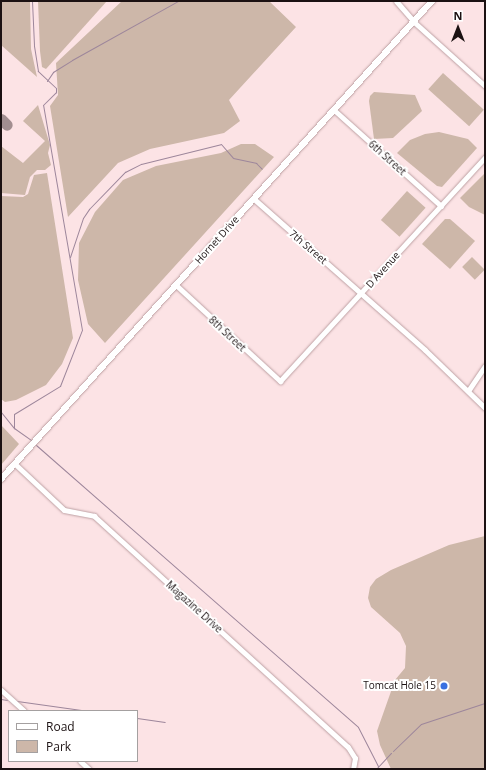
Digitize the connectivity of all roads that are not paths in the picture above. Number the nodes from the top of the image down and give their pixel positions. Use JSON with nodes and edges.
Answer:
{"nodes":[{"id":1,"x":396,"y":1,"type":"edge"},
{"id":2,"x":432,"y":1,"type":"edge"},
{"id":3,"x":414,"y":22,"type":"junction"},
{"id":4,"x":485,"y":86,"type":"edge"},
{"id":5,"x":334,"y":110,"type":"junction"},
{"id":6,"x":485,"y":157,"type":"edge"},
{"id":7,"x":254,"y":200,"type":"junction"},
{"id":8,"x":441,"y":206,"type":"junction"},
{"id":9,"x":176,"y":285,"type":"junction"},
{"id":10,"x":362,"y":294,"type":"junction"},
{"id":11,"x":485,"y":366,"type":"edge"},
{"id":12,"x":280,"y":381,"type":"joint"},
{"id":13,"x":468,"y":391,"type":"junction"},
{"id":14,"x":485,"y":408,"type":"edge"},
{"id":15,"x":15,"y":464,"type":"junction"},
{"id":16,"x":1,"y":479,"type":"edge"},
{"id":17,"x":1,"y":690,"type":"edge"},
{"id":18,"x":23,"y":710,"type":"edge"},
{"id":19,"x":81,"y":762,"type":"edge"},
{"id":20,"x":89,"y":769,"type":"edge"},
{"id":21,"x":352,"y":769,"type":"edge"}],
"edges":[{"from":1,"to":3,"type":"street"},
{"from":2,"to":3,"type":"main road","name":"Hornet Drive"},
{"from":3,"to":4,"type":"street"},
{"from":3,"to":5,"type":"main road","name":"Hornet Drive"},
{"from":5,"to":7,"type":"main road","name":"Hornet Drive"},
{"from":5,"to":8,"type":"street","name":"6th Street"},
{"from":6,"to":8,"type":"street","name":"D Avenue"},
{"from":7,"to":9,"type":"main road","name":"Hornet Drive"},
{"from":7,"to":10,"type":"street","name":"7th Street"},
{"from":8,"to":10,"type":"street","name":"D Avenue"},
{"from":9,"to":12,"type":"street","name":"8th Street"},
{"from":9,"to":15,"type":"main road","name":"Hornet Drive"},
{"from":10,"to":12,"type":"street","name":"D Avenue"},
{"from":10,"to":13,"type":"street","name":"7th Street"},
{"from":11,"to":13,"type":"street"},
{"from":13,"to":14,"type":"street","name":"7th Street"},
{"from":15,"to":16,"type":"main road","name":"Hornet Drive"},
{"from":15,"to":21,"type":"street","name":"Magazine Drive"},
{"from":17,"to":18,"type":"street"},
{"from":19,"to":20,"type":"street"}]}
